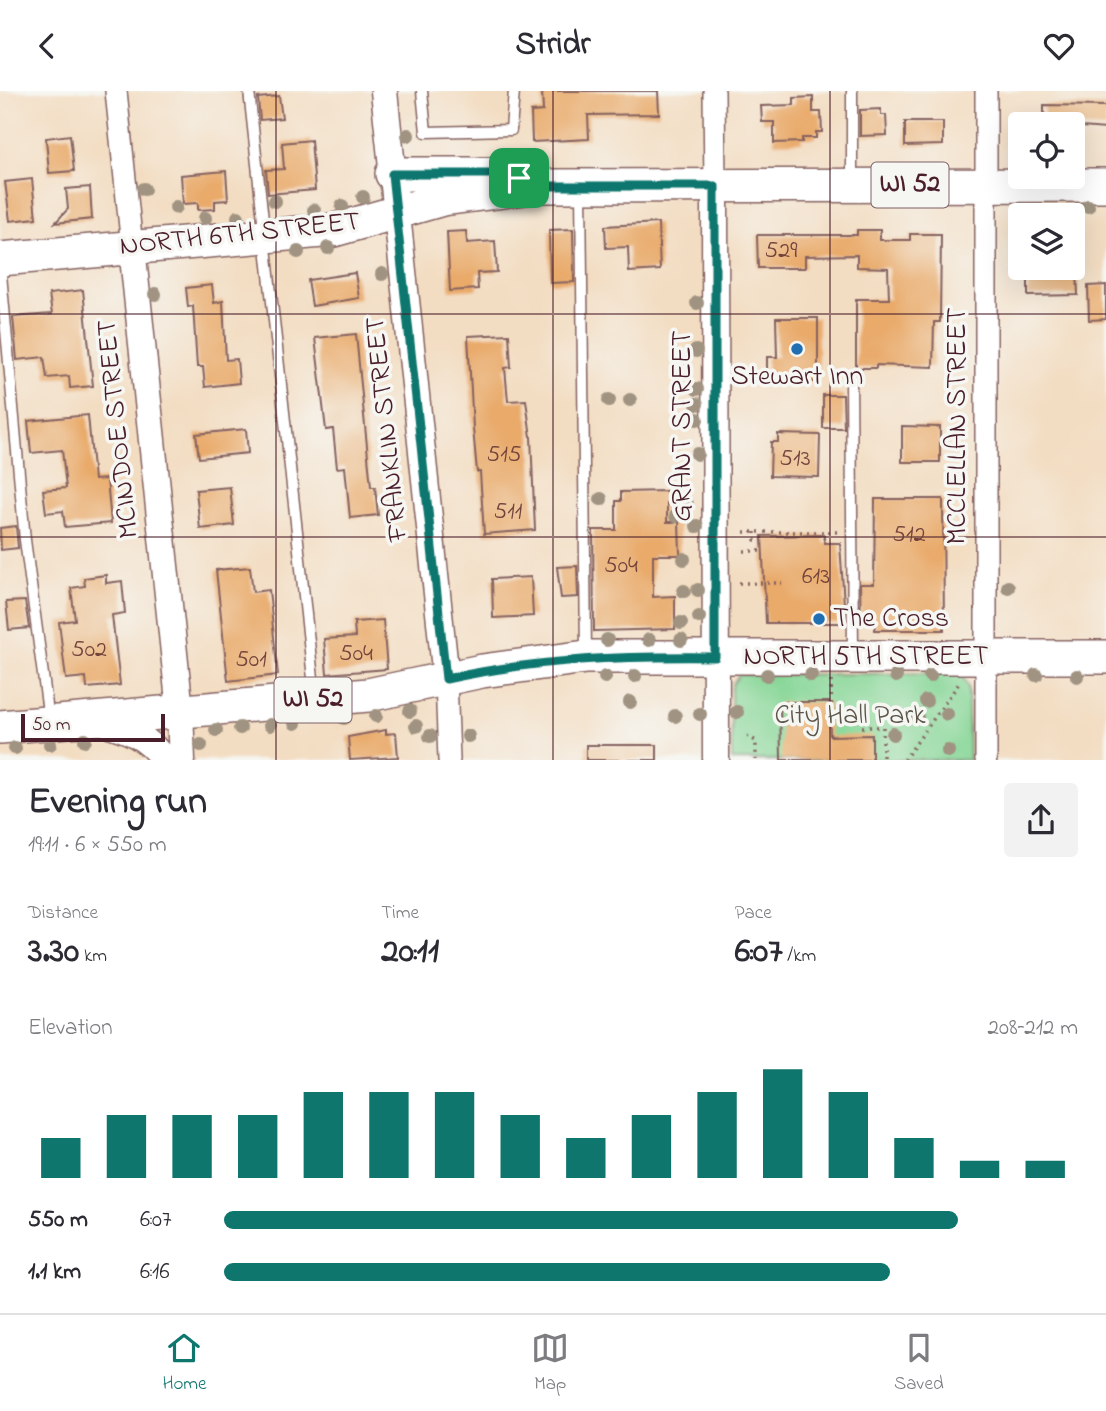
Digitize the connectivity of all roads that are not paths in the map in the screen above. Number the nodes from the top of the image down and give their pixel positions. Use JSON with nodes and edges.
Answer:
{"nodes":[{"id":1,"x":116,"y":91,"type":"edge"},
{"id":2,"x":249,"y":91,"type":"edge"},
{"id":3,"x":384,"y":91,"type":"edge"},
{"id":4,"x":422,"y":91,"type":"edge"},
{"id":5,"x":514,"y":91,"type":"edge"},
{"id":6,"x":715,"y":91,"type":"edge"},
{"id":7,"x":852,"y":91,"type":"edge"},
{"id":8,"x":986,"y":91,"type":"edge"},
{"id":9,"x":392,"y":174,"type":"junction"},
{"id":10,"x":1106,"y":184,"type":"edge"},
{"id":11,"x":852,"y":185,"type":"junction"},
{"id":12,"x":986,"y":185,"type":"junction"},
{"id":13,"x":541,"y":186,"type":"junction"},
{"id":14,"x":715,"y":186,"type":"junction"},
{"id":15,"x":581,"y":187,"type":"junction"},
{"id":16,"x":397,"y":213,"type":"junction"},
{"id":17,"x":264,"y":235,"type":"junction"},
{"id":18,"x":132,"y":247,"type":"junction"},
{"id":19,"x":0,"y":258,"type":"edge"},
{"id":20,"x":851,"y":375,"type":"dead end"},
{"id":21,"x":586,"y":657,"type":"junction"},
{"id":22,"x":715,"y":657,"type":"junction"},
{"id":23,"x":985,"y":657,"type":"junction"},
{"id":24,"x":1106,"y":657,"type":"edge"},
{"id":25,"x":842,"y":669,"type":"junction"},
{"id":26,"x":446,"y":679,"type":"junction"},
{"id":27,"x":315,"y":700,"type":"junction"},
{"id":28,"x":180,"y":711,"type":"junction"},
{"id":29,"x":90,"y":719,"type":"junction"},
{"id":30,"x":50,"y":723,"type":"junction"},
{"id":31,"x":0,"y":727,"type":"edge"},
{"id":32,"x":164,"y":760,"type":"edge"},
{"id":33,"x":182,"y":760,"type":"edge"},
{"id":34,"x":449,"y":760,"type":"edge"},
{"id":35,"x":716,"y":760,"type":"edge"},
{"id":36,"x":986,"y":760,"type":"edge"}],
"edges":[{"from":1,"to":18,"type":"street","name":"MCINDOE STREET"},
{"from":2,"to":17,"type":"lane"},
{"from":3,"to":9,"type":"street","name":"FRANKLIN STREET"},
{"from":4,"to":5,"type":"lane"},
{"from":6,"to":14,"type":"street","name":"GRANT STREET"},
{"from":7,"to":11,"type":"lane"},
{"from":8,"to":12,"type":"street","name":"MCCLELLAN STREET"},
{"from":9,"to":13,"type":"main road"},
{"from":9,"to":16,"type":"street","name":"FRANKLIN STREET"},
{"from":10,"to":12,"type":"main road","name":"NORTH 6TH STREET","number":"WI 52"},
{"from":11,"to":12,"type":"main road","name":"NORTH 6TH STREET","number":"WI 52"},
{"from":11,"to":14,"type":"main road","name":"NORTH 6TH STREET","number":"WI 52"},
{"from":12,"to":23,"type":"street","name":"MCCLELLAN STREET"},
{"from":13,"to":15,"type":"main road","name":"NORTH 6TH STREET","number":"WI 52"},
{"from":13,"to":16,"type":"main road","name":"NORTH 6TH STREET","number":"WI 52"},
{"from":14,"to":15,"type":"main road","name":"NORTH 6TH STREET","number":"WI 52"},
{"from":14,"to":22,"type":"street","name":"GRANT STREET"},
{"from":15,"to":21,"type":"lane"},
{"from":16,"to":17,"type":"main road","name":"NORTH 6TH STREET","number":"WI 52"},
{"from":16,"to":26,"type":"street","name":"FRANKLIN STREET"},
{"from":17,"to":18,"type":"main road","name":"NORTH 6TH STREET","number":"WI 52"},
{"from":17,"to":27,"type":"lane"},
{"from":18,"to":19,"type":"main road","name":"NORTH 6TH STREET","number":"WI 52"},
{"from":18,"to":28,"type":"street","name":"MCINDOE STREET"},
{"from":19,"to":30,"type":"lane"},
{"from":20,"to":25,"type":"lane"},
{"from":21,"to":22,"type":"main road","name":"NORTH 5TH STREET","number":"WI 52"},
{"from":21,"to":26,"type":"main road","name":"NORTH 5TH STREET","number":"WI 52"},
{"from":22,"to":25,"type":"main road","name":"NORTH 5TH STREET","number":"WI 52"},
{"from":22,"to":35,"type":"street","name":"GRANT STREET"},
{"from":23,"to":24,"type":"main road","name":"NORTH 5TH STREET","number":"WI 52"},
{"from":23,"to":25,"type":"main road","name":"NORTH 5TH STREET","number":"WI 52"},
{"from":23,"to":36,"type":"street","name":"MCCLELLAN STREET"},
{"from":26,"to":27,"type":"main road","name":"NORTH 5TH STREET","number":"WI 52"},
{"from":26,"to":34,"type":"street","name":"FRANKLIN STREET"},
{"from":27,"to":28,"type":"main road","name":"NORTH 5TH STREET","number":"WI 52"},
{"from":28,"to":29,"type":"main road","name":"NORTH 5TH STREET","number":"WI 52"},
{"from":28,"to":33,"type":"street","name":"MCINDOE STREET"},
{"from":29,"to":30,"type":"main road","name":"NORTH 5TH STREET","number":"WI 52"},
{"from":29,"to":32,"type":"street"},
{"from":30,"to":31,"type":"main road","name":"NORTH 5TH STREET","number":"WI 52"}]}
